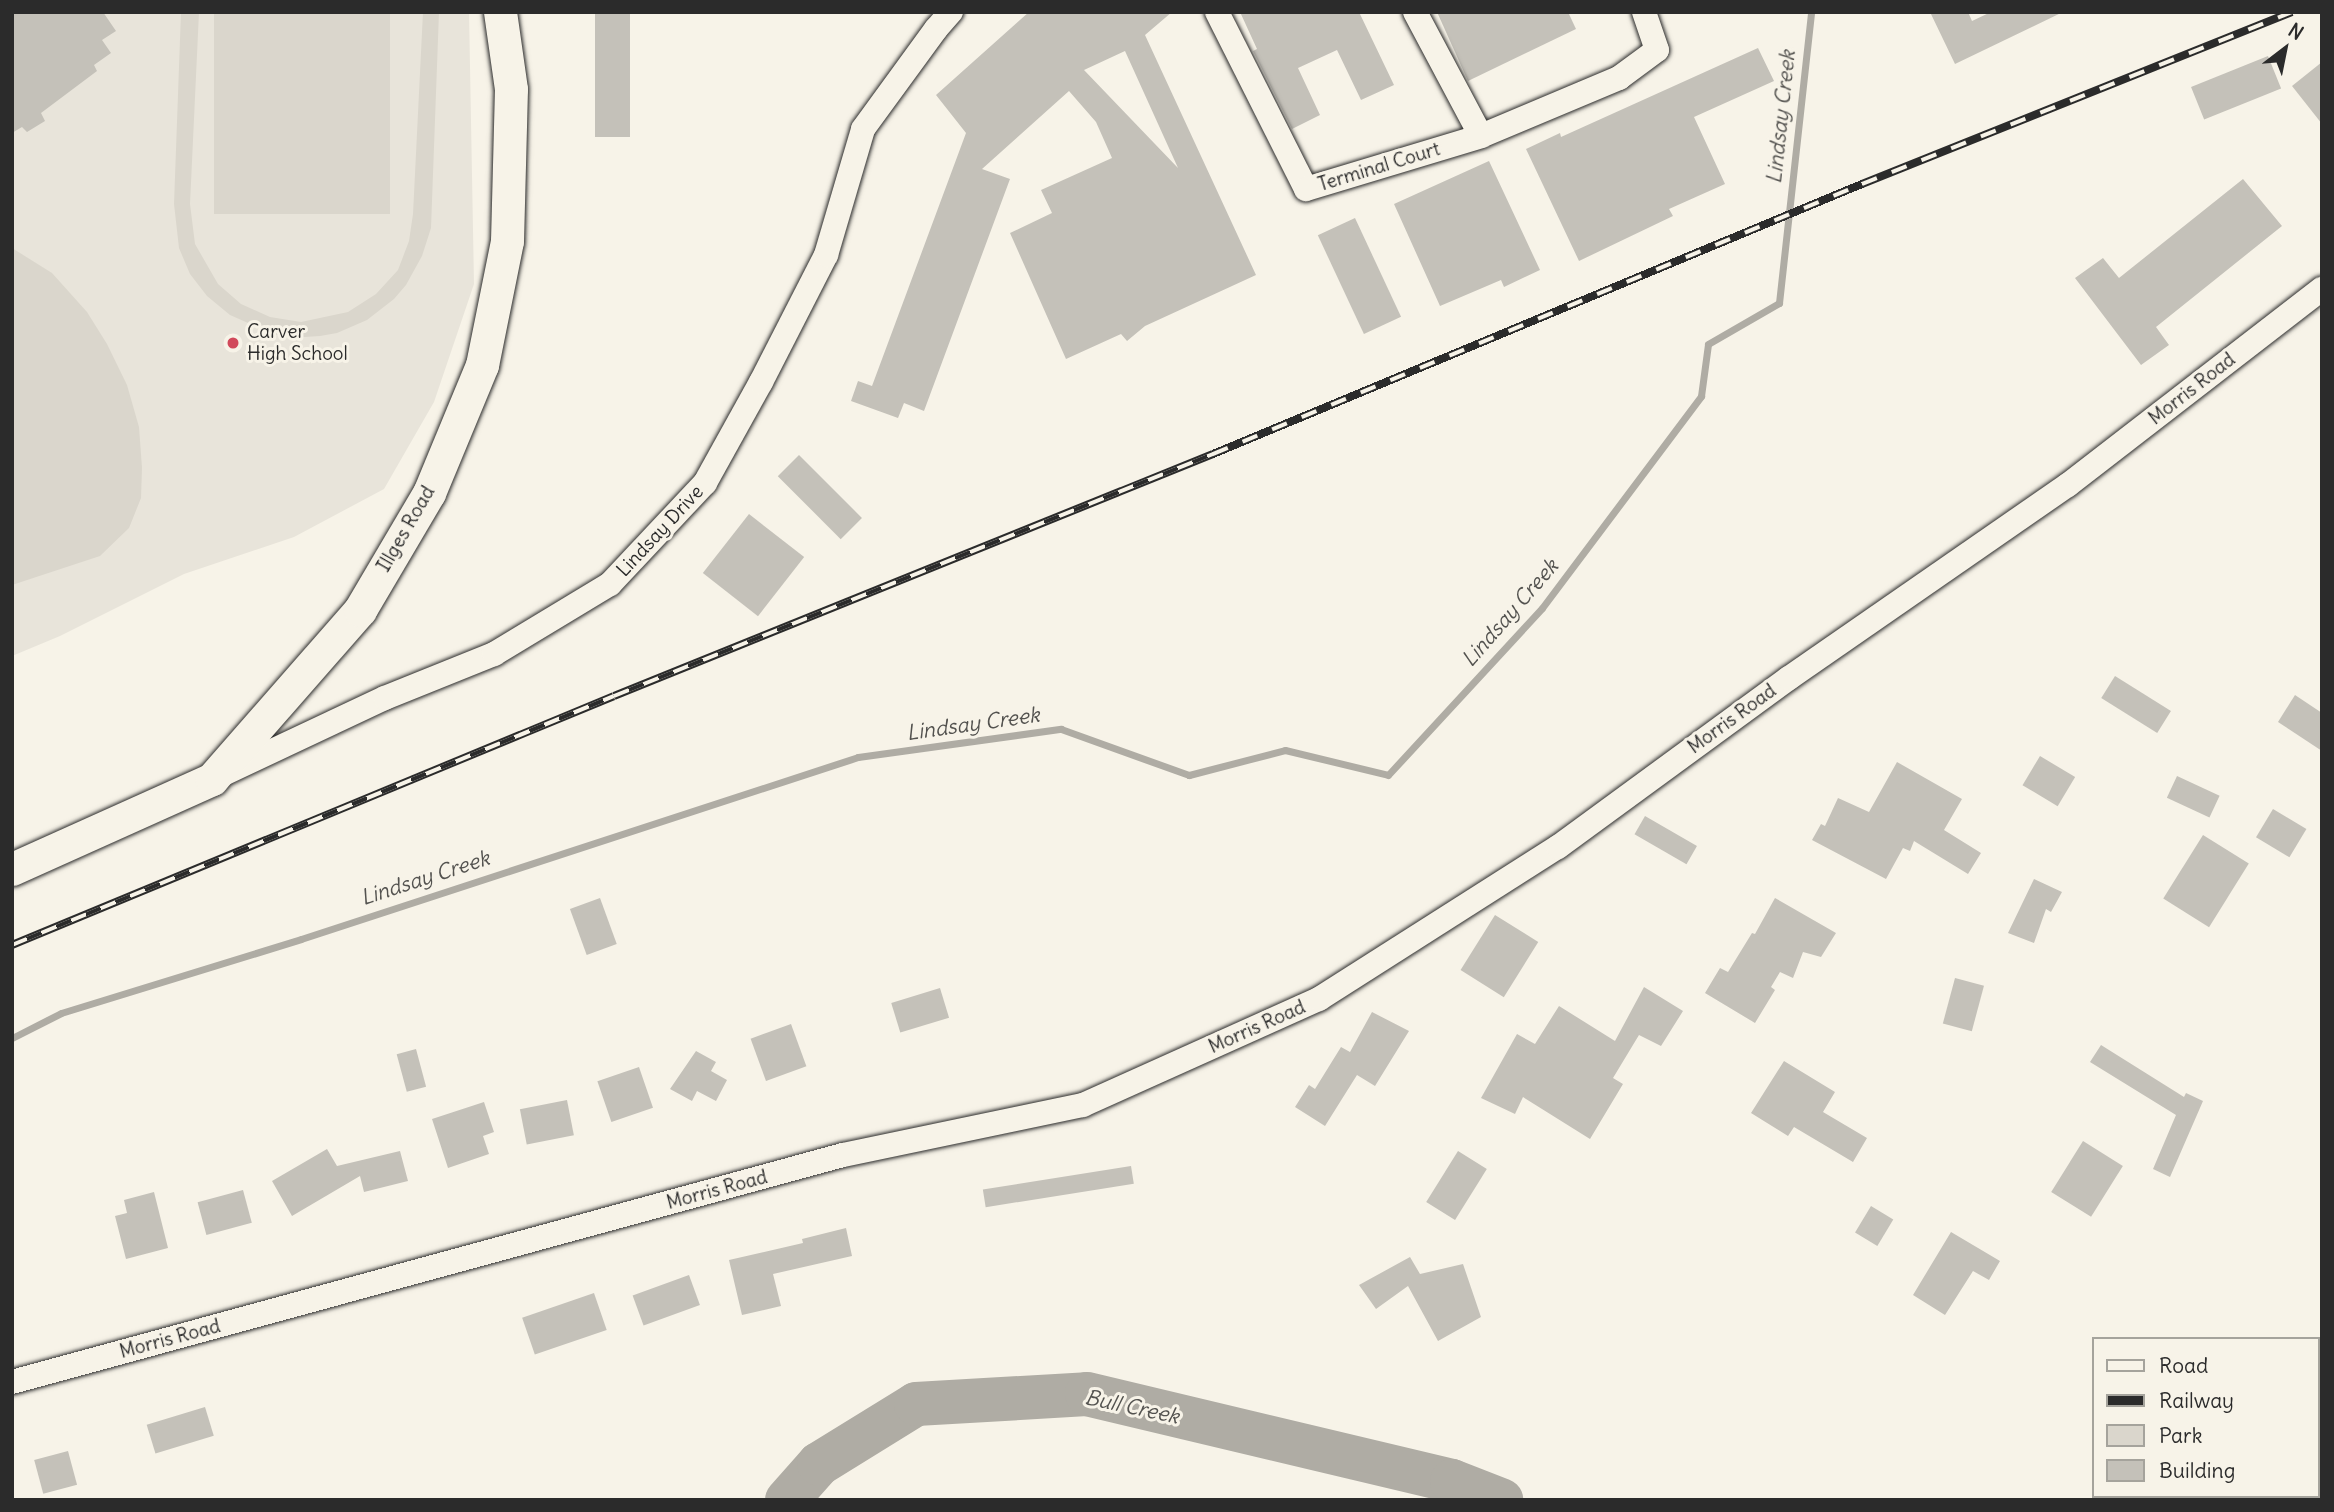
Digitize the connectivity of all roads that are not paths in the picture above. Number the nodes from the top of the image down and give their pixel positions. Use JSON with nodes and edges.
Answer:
{"nodes":[{"id":1,"x":500,"y":12,"type":"edge"},
{"id":2,"x":951,"y":12,"type":"edge"},
{"id":3,"x":1217,"y":12,"type":"edge"},
{"id":4,"x":1415,"y":12,"type":"edge"},
{"id":5,"x":1644,"y":12,"type":"edge"},
{"id":6,"x":1481,"y":136,"type":"junction"},
{"id":7,"x":2322,"y":289,"type":"edge"},
{"id":8,"x":212,"y":779,"type":"junction"},
{"id":9,"x":12,"y":869,"type":"edge"},
{"id":10,"x":12,"y":1382,"type":"edge"}],
"edges":[{"from":1,"to":8,"type":"street","name":"Illges Road"},
{"from":2,"to":8,"type":"street","name":"Lindsay Drive"},
{"from":3,"to":6,"type":"street","name":"Terminal Court"},
{"from":4,"to":6,"type":"street"},
{"from":5,"to":6,"type":"street","name":"Terminal Court"},
{"from":7,"to":10,"type":"street","name":"Morris Road"},
{"from":8,"to":9,"type":"street","name":"Illges Road"}]}
